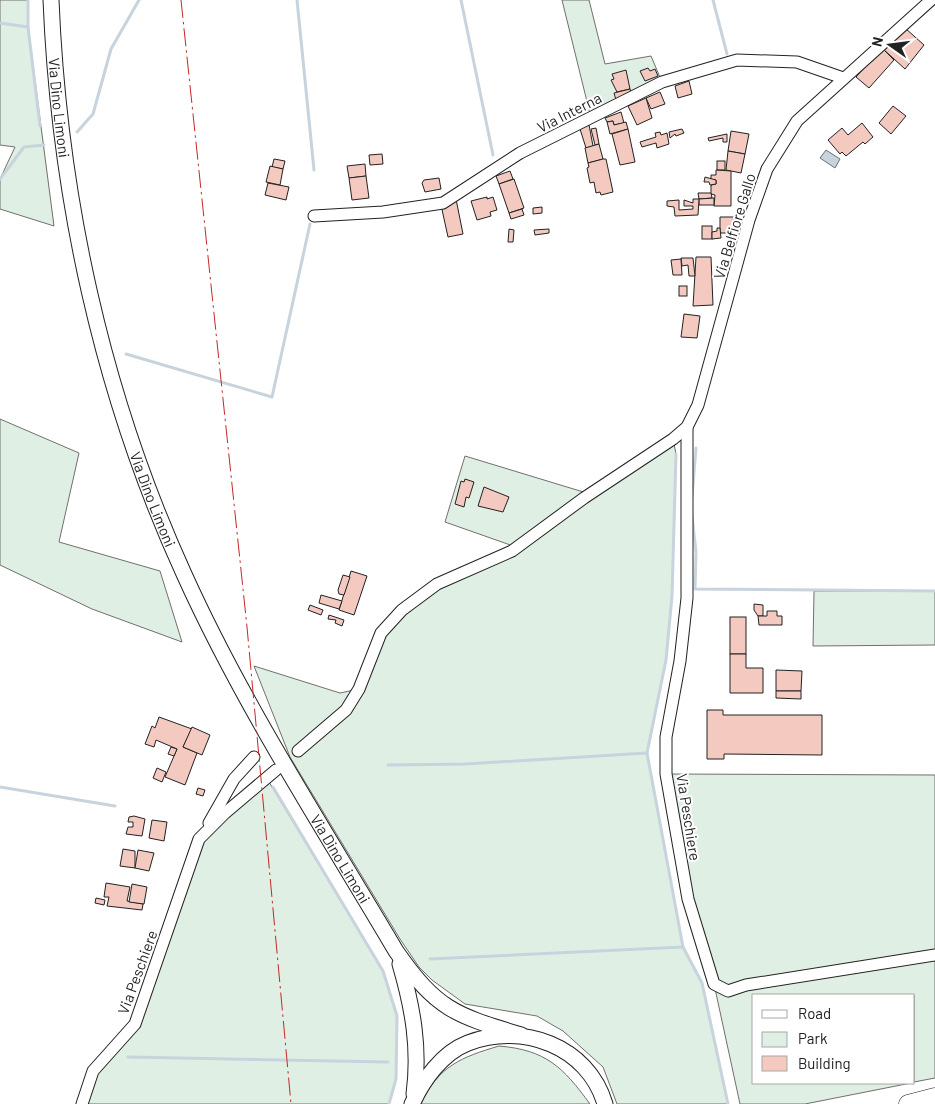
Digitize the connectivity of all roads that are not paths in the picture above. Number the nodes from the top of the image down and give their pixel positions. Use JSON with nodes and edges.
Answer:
{"nodes":[{"id":1,"x":52,"y":0,"type":"edge"},
{"id":2,"x":931,"y":0,"type":"edge"},
{"id":3,"x":843,"y":78,"type":"junction"},
{"id":4,"x":314,"y":216,"type":"dead end"},
{"id":5,"x":698,"y":405,"type":"joint"},
{"id":6,"x":687,"y":427,"type":"junction"},
{"id":7,"x":298,"y":751,"type":"dead end"},
{"id":8,"x":254,"y":757,"type":"dead end"},
{"id":9,"x":276,"y":770,"type":"dead end"},
{"id":10,"x":199,"y":839,"type":"junction"},
{"id":11,"x":396,"y":951,"type":"junction"},
{"id":12,"x":935,"y":955,"type":"edge"},
{"id":13,"x":521,"y":1035,"type":"junction"},
{"id":14,"x":935,"y":1097,"type":"edge"},
{"id":15,"x":82,"y":1104,"type":"edge"},
{"id":16,"x":412,"y":1104,"type":"edge"},
{"id":17,"x":605,"y":1104,"type":"edge"},
{"id":18,"x":908,"y":1104,"type":"edge"}],
"edges":[{"from":1,"to":11,"type":"main road","name":"Via Dino Limoni"},
{"from":2,"to":3,"type":"street","name":"Via Belfiore Gallo"},
{"from":3,"to":4,"type":"street","name":"Via Interna"},
{"from":3,"to":5,"type":"street","name":"Via Belfiore Gallo"},
{"from":5,"to":6,"type":"street","name":"Via Peschiere"},
{"from":6,"to":7,"type":"street","name":"Via Peschiere"},
{"from":6,"to":12,"type":"street","name":"Via Peschiere"},
{"from":8,"to":10,"type":"street","name":"Via Peschiere"},
{"from":9,"to":10,"type":"street","name":"Via Peschiere"},
{"from":10,"to":15,"type":"street","name":"Via Peschiere"},
{"from":11,"to":13,"type":"main road"},
{"from":11,"to":16,"type":"main road"},
{"from":13,"to":16,"type":"main road"},
{"from":13,"to":17,"type":"main road"},
{"from":14,"to":18,"type":"highway"}]}
